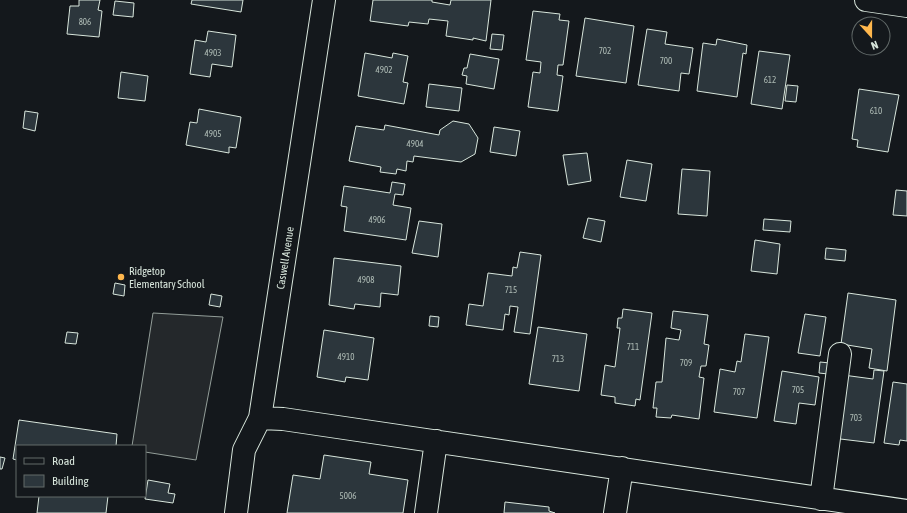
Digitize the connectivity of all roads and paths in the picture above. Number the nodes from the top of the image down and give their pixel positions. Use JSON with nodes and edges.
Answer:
{"nodes":[{"id":1,"x":324,"y":0,"type":"edge"},
{"id":2,"x":866,"y":0,"type":"edge"},
{"id":3,"x":907,"y":6,"type":"edge"},
{"id":4,"x":840,"y":354,"type":"dead end"},
{"id":5,"x":260,"y":418,"type":"junction"},
{"id":6,"x":436,"y":441,"type":"junction"},
{"id":7,"x":622,"y":468,"type":"junction"},
{"id":8,"x":808,"y":503,"type":"edge"},
{"id":9,"x":907,"y":511,"type":"edge"},
{"id":10,"x":236,"y":513,"type":"edge"},
{"id":11,"x":426,"y":513,"type":"edge"},
{"id":12,"x":615,"y":513,"type":"edge"}],
"edges":[{"from":1,"to":5,"type":"street","name":"Caswell Avenue"},
{"from":2,"to":3,"type":"street"},
{"from":4,"to":8,"type":"street"},
{"from":5,"to":6,"type":"street"},
{"from":5,"to":10,"type":"street","name":"Caswell Avenue"},
{"from":6,"to":7,"type":"street"},
{"from":6,"to":11,"type":"street"},
{"from":7,"to":8,"type":"street"},
{"from":7,"to":12,"type":"street"},
{"from":8,"to":9,"type":"street"}]}
